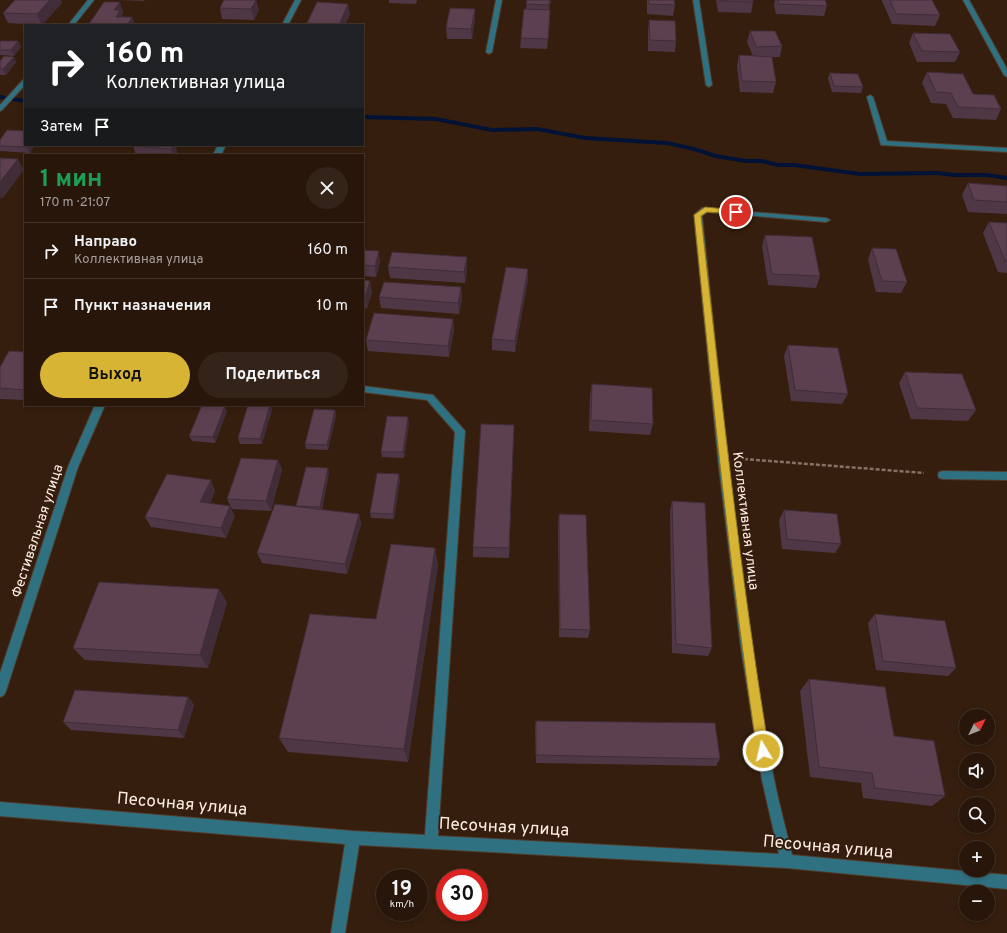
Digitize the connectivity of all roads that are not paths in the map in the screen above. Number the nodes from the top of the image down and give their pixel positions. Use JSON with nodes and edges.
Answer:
{"nodes":[{"id":1,"x":91,"y":0,"type":"edge"},
{"id":2,"x":298,"y":0,"type":"edge"},
{"id":3,"x":499,"y":0,"type":"edge"},
{"id":4,"x":696,"y":0,"type":"edge"},
{"id":5,"x":966,"y":0,"type":"edge"},
{"id":6,"x":72,"y":24,"type":"edge"},
{"id":7,"x":286,"y":24,"type":"edge"},
{"id":8,"x":489,"y":52,"type":"dead end"},
{"id":9,"x":1007,"y":74,"type":"edge"},
{"id":10,"x":24,"y":82,"type":"edge"},
{"id":11,"x":709,"y":86,"type":"dead end"},
{"id":12,"x":870,"y":97,"type":"dead end"},
{"id":13,"x":1,"y":108,"type":"edge"},
{"id":14,"x":1007,"y":150,"type":"edge"},
{"id":15,"x":826,"y":220,"type":"dead end"},
{"id":16,"x":364,"y":389,"type":"edge"},
{"id":17,"x":100,"y":406,"type":"edge"},
{"id":18,"x":942,"y":475,"type":"road end"},
{"id":19,"x":1007,"y":476,"type":"edge"},
{"id":20,"x":0,"y":691,"type":"edge"},
{"id":21,"x":0,"y":809,"type":"edge"},
{"id":22,"x":353,"y":838,"type":"junction"},
{"id":23,"x":431,"y":842,"type":"junction"},
{"id":24,"x":787,"y":862,"type":"junction"},
{"id":25,"x":1007,"y":882,"type":"edge"},
{"id":26,"x":338,"y":933,"type":"edge"}],
"edges":[{"from":1,"to":6,"type":"street"},
{"from":2,"to":7,"type":"street"},
{"from":3,"to":8,"type":"street"},
{"from":4,"to":11,"type":"street"},
{"from":5,"to":9,"type":"street"},
{"from":10,"to":13,"type":"street"},
{"from":12,"to":14,"type":"street"},
{"from":15,"to":24,"type":"street","name":"Коллективная улица"},
{"from":16,"to":23,"type":"street"},
{"from":17,"to":20,"type":"street","name":"Фестивальная улица"},
{"from":18,"to":19,"type":"street"},
{"from":21,"to":22,"type":"street","name":"Песочная улица"},
{"from":22,"to":23,"type":"street","name":"Песочная улица"},
{"from":22,"to":26,"type":"street"},
{"from":23,"to":24,"type":"street","name":"Песочная улица"},
{"from":24,"to":25,"type":"street","name":"Песочная улица"}]}
